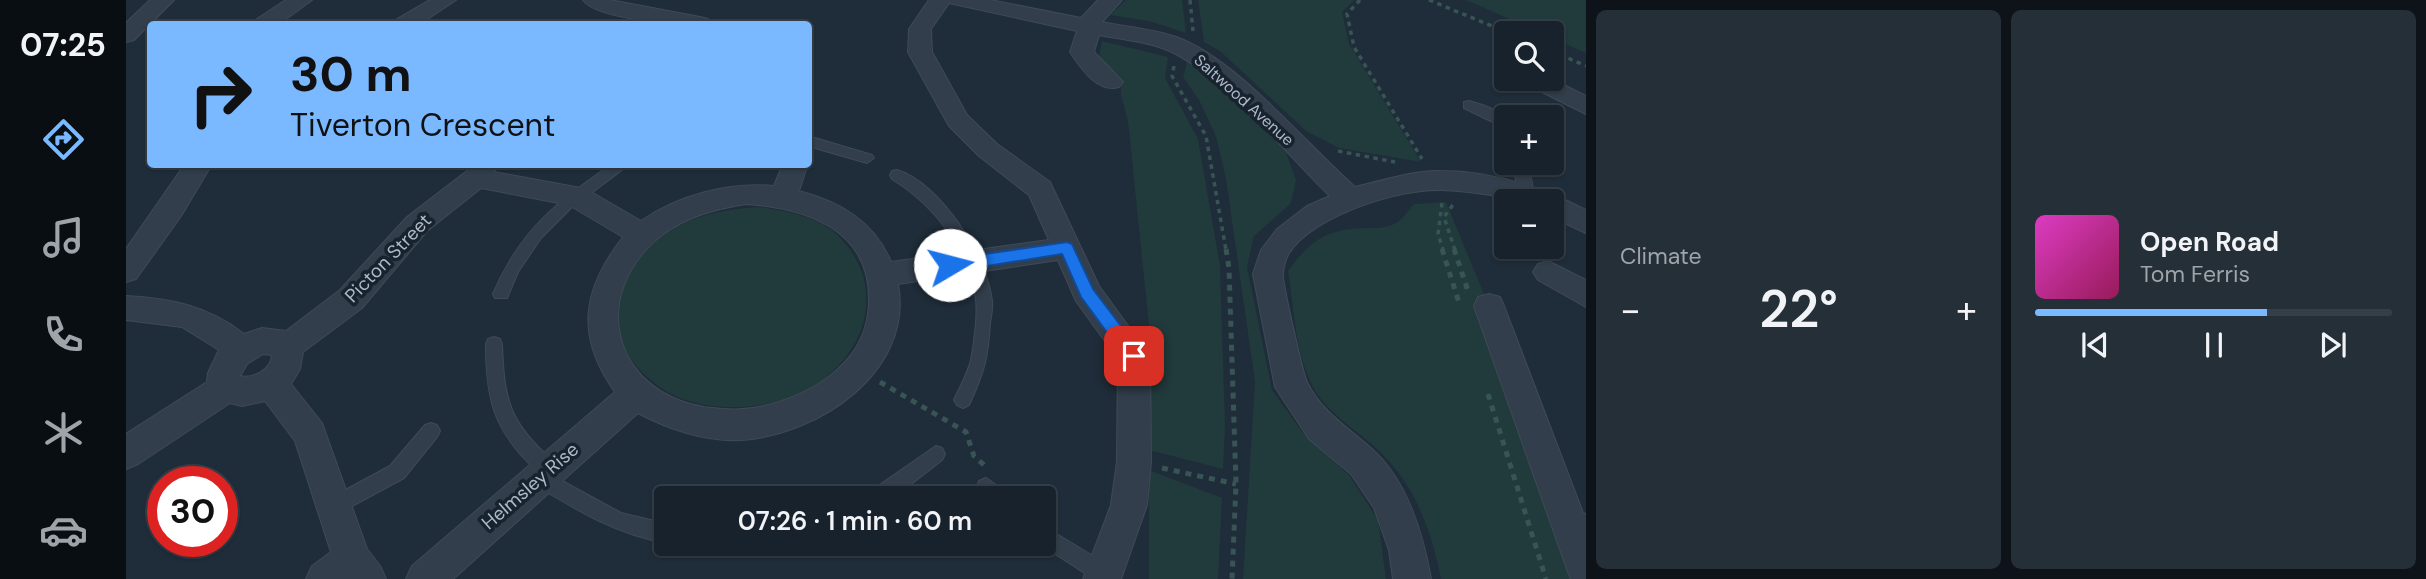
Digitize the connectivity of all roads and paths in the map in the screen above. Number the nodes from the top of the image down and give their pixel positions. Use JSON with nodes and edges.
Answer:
{"nodes":[{"id":1,"x":163,"y":0,"type":"edge"},
{"id":2,"x":301,"y":0,"type":"edge"},
{"id":3,"x":445,"y":0,"type":"edge"},
{"id":4,"x":594,"y":0,"type":"edge"},
{"id":5,"x":940,"y":0,"type":"edge"},
{"id":6,"x":957,"y":0,"type":"edge"},
{"id":7,"x":1111,"y":0,"type":"edge"},
{"id":8,"x":1190,"y":0,"type":"edge"},
{"id":9,"x":1360,"y":0,"type":"edge"},
{"id":10,"x":1429,"y":0,"type":"edge"},
{"id":11,"x":647,"y":13,"type":"edge"},
{"id":12,"x":148,"y":21,"type":"edge"},
{"id":13,"x":270,"y":21,"type":"edge"},
{"id":14,"x":410,"y":21,"type":"edge"},
{"id":15,"x":686,"y":21,"type":"edge"},
{"id":16,"x":1091,"y":27,"type":"junction"},
{"id":17,"x":1494,"y":27,"type":"edge"},
{"id":18,"x":1188,"y":50,"type":"junction"},
{"id":19,"x":1564,"y":56,"type":"edge"},
{"id":20,"x":1586,"y":66,"type":"edge"},
{"id":21,"x":1111,"y":82,"type":"dead end"},
{"id":22,"x":1557,"y":91,"type":"edge"},
{"id":23,"x":1469,"y":105,"type":"dead end"},
{"id":24,"x":1586,"y":106,"type":"edge"},
{"id":25,"x":1494,"y":117,"type":"edge"},
{"id":26,"x":812,"y":142,"type":"edge"},
{"id":27,"x":867,"y":158,"type":"dead end"},
{"id":28,"x":197,"y":168,"type":"edge"},
{"id":29,"x":524,"y":168,"type":"edge"},
{"id":30,"x":615,"y":168,"type":"edge"},
{"id":31,"x":794,"y":168,"type":"edge"},
{"id":32,"x":481,"y":171,"type":"edge"},
{"id":33,"x":897,"y":175,"type":"dead end"},
{"id":34,"x":1440,"y":180,"type":"junction"},
{"id":35,"x":1494,"y":190,"type":"edge"},
{"id":36,"x":565,"y":194,"type":"junction"},
{"id":37,"x":783,"y":197,"type":"junction"},
{"id":38,"x":1350,"y":198,"type":"junction"},
{"id":39,"x":1564,"y":211,"type":"edge"},
{"id":40,"x":1586,"y":223,"type":"edge"},
{"id":41,"x":642,"y":235,"type":"junction"},
{"id":42,"x":1067,"y":248,"type":"junction"},
{"id":43,"x":972,"y":262,"type":"junction"},
{"id":44,"x":126,"y":271,"type":"edge"},
{"id":45,"x":1549,"y":272,"type":"dead end"},
{"id":46,"x":883,"y":275,"type":"junction"},
{"id":47,"x":501,"y":294,"type":"dead end"},
{"id":48,"x":1586,"y":295,"type":"edge"},
{"id":49,"x":126,"y":308,"type":"edge"},
{"id":50,"x":1476,"y":310,"type":"joint"},
{"id":51,"x":494,"y":344,"type":"dead end"},
{"id":52,"x":287,"y":347,"type":"junction"},
{"id":53,"x":241,"y":350,"type":"junction"},
{"id":54,"x":859,"y":370,"type":"junction"},
{"id":55,"x":271,"y":383,"type":"junction"},
{"id":56,"x":227,"y":387,"type":"junction"},
{"id":57,"x":1488,"y":393,"type":"dead end"},
{"id":58,"x":636,"y":394,"type":"junction"},
{"id":59,"x":962,"y":400,"type":"dead end"},
{"id":60,"x":431,"y":431,"type":"dead end"},
{"id":61,"x":126,"y":453,"type":"edge"},
{"id":62,"x":936,"y":454,"type":"dead end"},
{"id":63,"x":1134,"y":462,"type":"junction"},
{"id":64,"x":543,"y":473,"type":"junction"},
{"id":65,"x":1236,"y":484,"type":"junction"},
{"id":66,"x":896,"y":486,"type":"edge"},
{"id":67,"x":993,"y":486,"type":"edge"},
{"id":68,"x":334,"y":506,"type":"junction"},
{"id":69,"x":1578,"y":529,"type":"edge"},
{"id":70,"x":654,"y":533,"type":"edge"},
{"id":71,"x":1056,"y":544,"type":"edge"},
{"id":72,"x":1586,"y":569,"type":"edge"},
{"id":73,"x":348,"y":573,"type":"edge"},
{"id":74,"x":1103,"y":576,"type":"edge"},
{"id":75,"x":425,"y":579,"type":"edge"},
{"id":76,"x":1232,"y":579,"type":"edge"},
{"id":77,"x":1412,"y":579,"type":"edge"},
{"id":78,"x":1546,"y":579,"type":"edge"}],
"edges":[{"from":1,"to":12,"type":"street"},
{"from":2,"to":13,"type":"street"},
{"from":3,"to":14,"type":"street"},
{"from":4,"to":11,"type":"street"},
{"from":5,"to":42,"type":"street"},
{"from":6,"to":16,"type":"street","name":"Saltwood Avenue"},
{"from":7,"to":16,"type":"street"},
{"from":8,"to":18,"type":"path"},
{"from":9,"to":34,"type":"path"},
{"from":10,"to":17,"type":"path"},
{"from":11,"to":15,"type":"street"},
{"from":16,"to":18,"type":"street","name":"Saltwood Avenue"},
{"from":16,"to":21,"type":"street"},
{"from":18,"to":38,"type":"street","name":"Saltwood Avenue"},
{"from":18,"to":65,"type":"path"},
{"from":19,"to":20,"type":"path"},
{"from":22,"to":24,"type":"street"},
{"from":23,"to":25,"type":"lane"},
{"from":26,"to":27,"type":"lane"},
{"from":28,"to":44,"type":"street"},
{"from":29,"to":36,"type":"street"},
{"from":30,"to":36,"type":"lane"},
{"from":31,"to":37,"type":"street"},
{"from":32,"to":36,"type":"street"},
{"from":32,"to":52,"type":"street","name":"Picton Street"},
{"from":33,"to":43,"type":"lane"},
{"from":34,"to":35,"type":"street"},
{"from":34,"to":38,"type":"street"},
{"from":34,"to":50,"type":"path"},
{"from":36,"to":41,"type":"street"},
{"from":36,"to":47,"type":"lane"},
{"from":37,"to":41,"type":"street"},
{"from":37,"to":46,"type":"street"},
{"from":38,"to":77,"type":"street"},
{"from":39,"to":40,"type":"street"},
{"from":41,"to":58,"type":"street"},
{"from":42,"to":43,"type":"street"},
{"from":42,"to":63,"type":"street"},
{"from":43,"to":46,"type":"street"},
{"from":43,"to":59,"type":"lane"},
{"from":45,"to":48,"type":"street"},
{"from":46,"to":54,"type":"street"},
{"from":49,"to":53,"type":"street"},
{"from":50,"to":69,"type":"street"},
{"from":51,"to":64,"type":"lane"},
{"from":52,"to":53,"type":"street"},
{"from":52,"to":55,"type":"street"},
{"from":53,"to":56,"type":"street"},
{"from":54,"to":58,"type":"street"},
{"from":54,"to":67,"type":"path"},
{"from":55,"to":56,"type":"street"},
{"from":55,"to":68,"type":"street"},
{"from":56,"to":61,"type":"street"},
{"from":57,"to":78,"type":"path"},
{"from":58,"to":64,"type":"street","name":"Helmsley Rise"},
{"from":60,"to":68,"type":"lane"},
{"from":62,"to":66,"type":"lane"},
{"from":63,"to":65,"type":"path"},
{"from":63,"to":74,"type":"street"},
{"from":64,"to":70,"type":"lane"},
{"from":64,"to":75,"type":"street","name":"Helmsley Rise"},
{"from":65,"to":76,"type":"path"},
{"from":68,"to":73,"type":"street"},
{"from":69,"to":72,"type":"street"},
{"from":71,"to":74,"type":"lane"}]}
